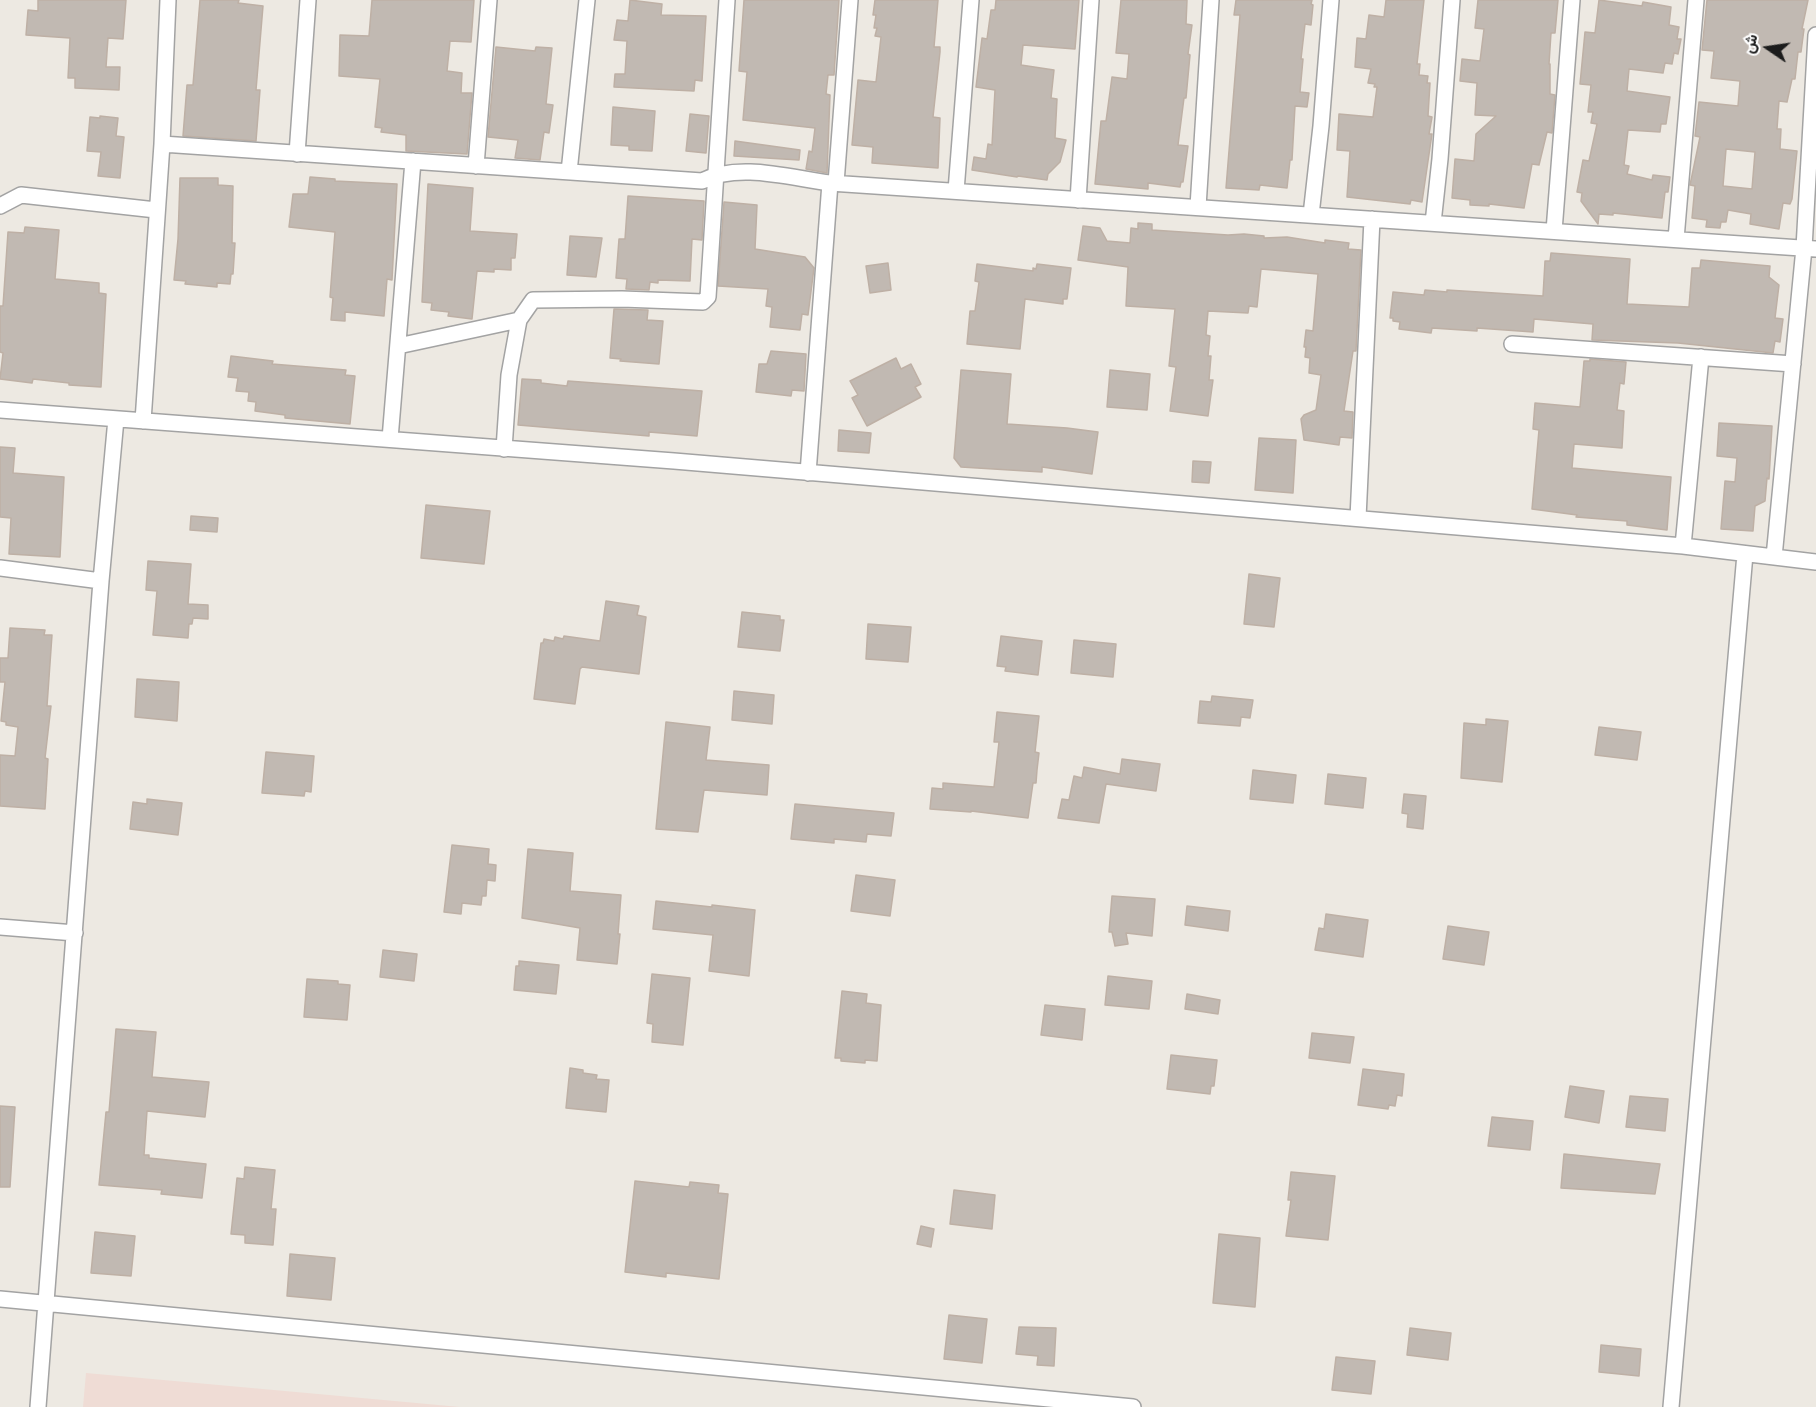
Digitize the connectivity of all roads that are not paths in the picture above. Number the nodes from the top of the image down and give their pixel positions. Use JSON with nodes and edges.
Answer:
{"nodes":[{"id":1,"x":168,"y":0,"type":"edge"},
{"id":2,"x":308,"y":0,"type":"edge"},
{"id":3,"x":489,"y":0,"type":"edge"},
{"id":4,"x":587,"y":0,"type":"edge"},
{"id":5,"x":727,"y":0,"type":"edge"},
{"id":6,"x":850,"y":0,"type":"edge"},
{"id":7,"x":971,"y":0,"type":"edge"},
{"id":8,"x":1091,"y":0,"type":"edge"},
{"id":9,"x":1210,"y":0,"type":"edge"},
{"id":10,"x":1331,"y":0,"type":"edge"},
{"id":11,"x":1452,"y":0,"type":"edge"},
{"id":12,"x":1572,"y":0,"type":"edge"},
{"id":13,"x":1689,"y":0,"type":"edge"},
{"id":14,"x":1696,"y":0,"type":"edge"},
{"id":15,"x":1816,"y":34,"type":"edge"},
{"id":16,"x":162,"y":144,"type":"junction"},
{"id":17,"x":297,"y":154,"type":"junction"},
{"id":18,"x":413,"y":161,"type":"junction"},
{"id":19,"x":476,"y":166,"type":"junction"},
{"id":20,"x":569,"y":172,"type":"junction"},
{"id":21,"x":715,"y":175,"type":"junction"},
{"id":22,"x":833,"y":183,"type":"junction"},
{"id":23,"x":956,"y":191,"type":"junction"},
{"id":24,"x":1078,"y":200,"type":"junction"},
{"id":25,"x":0,"y":206,"type":"edge"},
{"id":26,"x":1198,"y":207,"type":"junction"},
{"id":27,"x":156,"y":210,"type":"junction"},
{"id":28,"x":1311,"y":215,"type":"junction"},
{"id":29,"x":1372,"y":219,"type":"junction"},
{"id":30,"x":1433,"y":223,"type":"junction"},
{"id":31,"x":1554,"y":231,"type":"junction"},
{"id":32,"x":1676,"y":240,"type":"junction"},
{"id":33,"x":1810,"y":248,"type":"edge"},
{"id":34,"x":519,"y":320,"type":"junction"},
{"id":35,"x":1512,"y":344,"type":"dead end"},
{"id":36,"x":398,"y":346,"type":"junction"},
{"id":37,"x":1701,"y":357,"type":"junction"},
{"id":38,"x":1793,"y":364,"type":"junction"},
{"id":39,"x":0,"y":410,"type":"edge"},
{"id":40,"x":116,"y":419,"type":"junction"},
{"id":41,"x":143,"y":421,"type":"junction"},
{"id":42,"x":390,"y":439,"type":"junction"},
{"id":43,"x":504,"y":449,"type":"junction"},
{"id":44,"x":808,"y":473,"type":"junction"},
{"id":45,"x":1358,"y":518,"type":"junction"},
{"id":46,"x":1683,"y":546,"type":"junction"},
{"id":47,"x":1745,"y":554,"type":"junction"},
{"id":48,"x":1774,"y":557,"type":"junction"},
{"id":49,"x":1816,"y":562,"type":"edge"},
{"id":50,"x":0,"y":568,"type":"edge"},
{"id":51,"x":101,"y":581,"type":"junction"},
{"id":52,"x":0,"y":927,"type":"edge"},
{"id":53,"x":75,"y":933,"type":"junction"},
{"id":54,"x":0,"y":1299,"type":"edge"},
{"id":55,"x":46,"y":1302,"type":"junction"},
{"id":56,"x":38,"y":1407,"type":"edge"},
{"id":57,"x":1133,"y":1407,"type":"edge"},
{"id":58,"x":1671,"y":1407,"type":"edge"}],
"edges":[{"from":1,"to":16,"type":"street"},
{"from":2,"to":17,"type":"street"},
{"from":3,"to":19,"type":"street"},
{"from":4,"to":20,"type":"street"},
{"from":5,"to":21,"type":"street"},
{"from":6,"to":22,"type":"street"},
{"from":7,"to":23,"type":"street"},
{"from":8,"to":24,"type":"street"},
{"from":9,"to":26,"type":"street"},
{"from":10,"to":28,"type":"street"},
{"from":11,"to":30,"type":"street"},
{"from":12,"to":31,"type":"street"},
{"from":13,"to":14,"type":"street"},
{"from":14,"to":32,"type":"street"},
{"from":15,"to":33,"type":"street"},
{"from":16,"to":17,"type":"street"},
{"from":16,"to":27,"type":"street"},
{"from":17,"to":18,"type":"street"},
{"from":18,"to":19,"type":"street"},
{"from":18,"to":36,"type":"street"},
{"from":19,"to":20,"type":"street"},
{"from":20,"to":21,"type":"street"},
{"from":21,"to":22,"type":"street"},
{"from":21,"to":34,"type":"street"},
{"from":22,"to":23,"type":"street"},
{"from":22,"to":44,"type":"street"},
{"from":23,"to":24,"type":"street"},
{"from":24,"to":26,"type":"street"},
{"from":25,"to":27,"type":"street"},
{"from":26,"to":28,"type":"street"},
{"from":27,"to":41,"type":"street"},
{"from":28,"to":29,"type":"street"},
{"from":29,"to":30,"type":"street"},
{"from":29,"to":45,"type":"street"},
{"from":30,"to":31,"type":"street"},
{"from":31,"to":32,"type":"street"},
{"from":32,"to":33,"type":"street"},
{"from":33,"to":38,"type":"street"},
{"from":34,"to":36,"type":"street"},
{"from":34,"to":43,"type":"street"},
{"from":35,"to":37,"type":"street"},
{"from":36,"to":42,"type":"street"},
{"from":37,"to":38,"type":"street"},
{"from":37,"to":46,"type":"street"},
{"from":38,"to":48,"type":"street"},
{"from":39,"to":40,"type":"street"},
{"from":40,"to":41,"type":"street"},
{"from":40,"to":51,"type":"street"},
{"from":41,"to":42,"type":"street"},
{"from":42,"to":43,"type":"street"},
{"from":43,"to":44,"type":"street"},
{"from":44,"to":45,"type":"street"},
{"from":45,"to":46,"type":"street"},
{"from":46,"to":47,"type":"street"},
{"from":47,"to":48,"type":"street"},
{"from":47,"to":58,"type":"street"},
{"from":48,"to":49,"type":"street"},
{"from":50,"to":51,"type":"street"},
{"from":51,"to":53,"type":"street"},
{"from":52,"to":53,"type":"street"},
{"from":53,"to":55,"type":"street"},
{"from":54,"to":55,"type":"street"},
{"from":55,"to":56,"type":"street"},
{"from":55,"to":57,"type":"street"}]}
